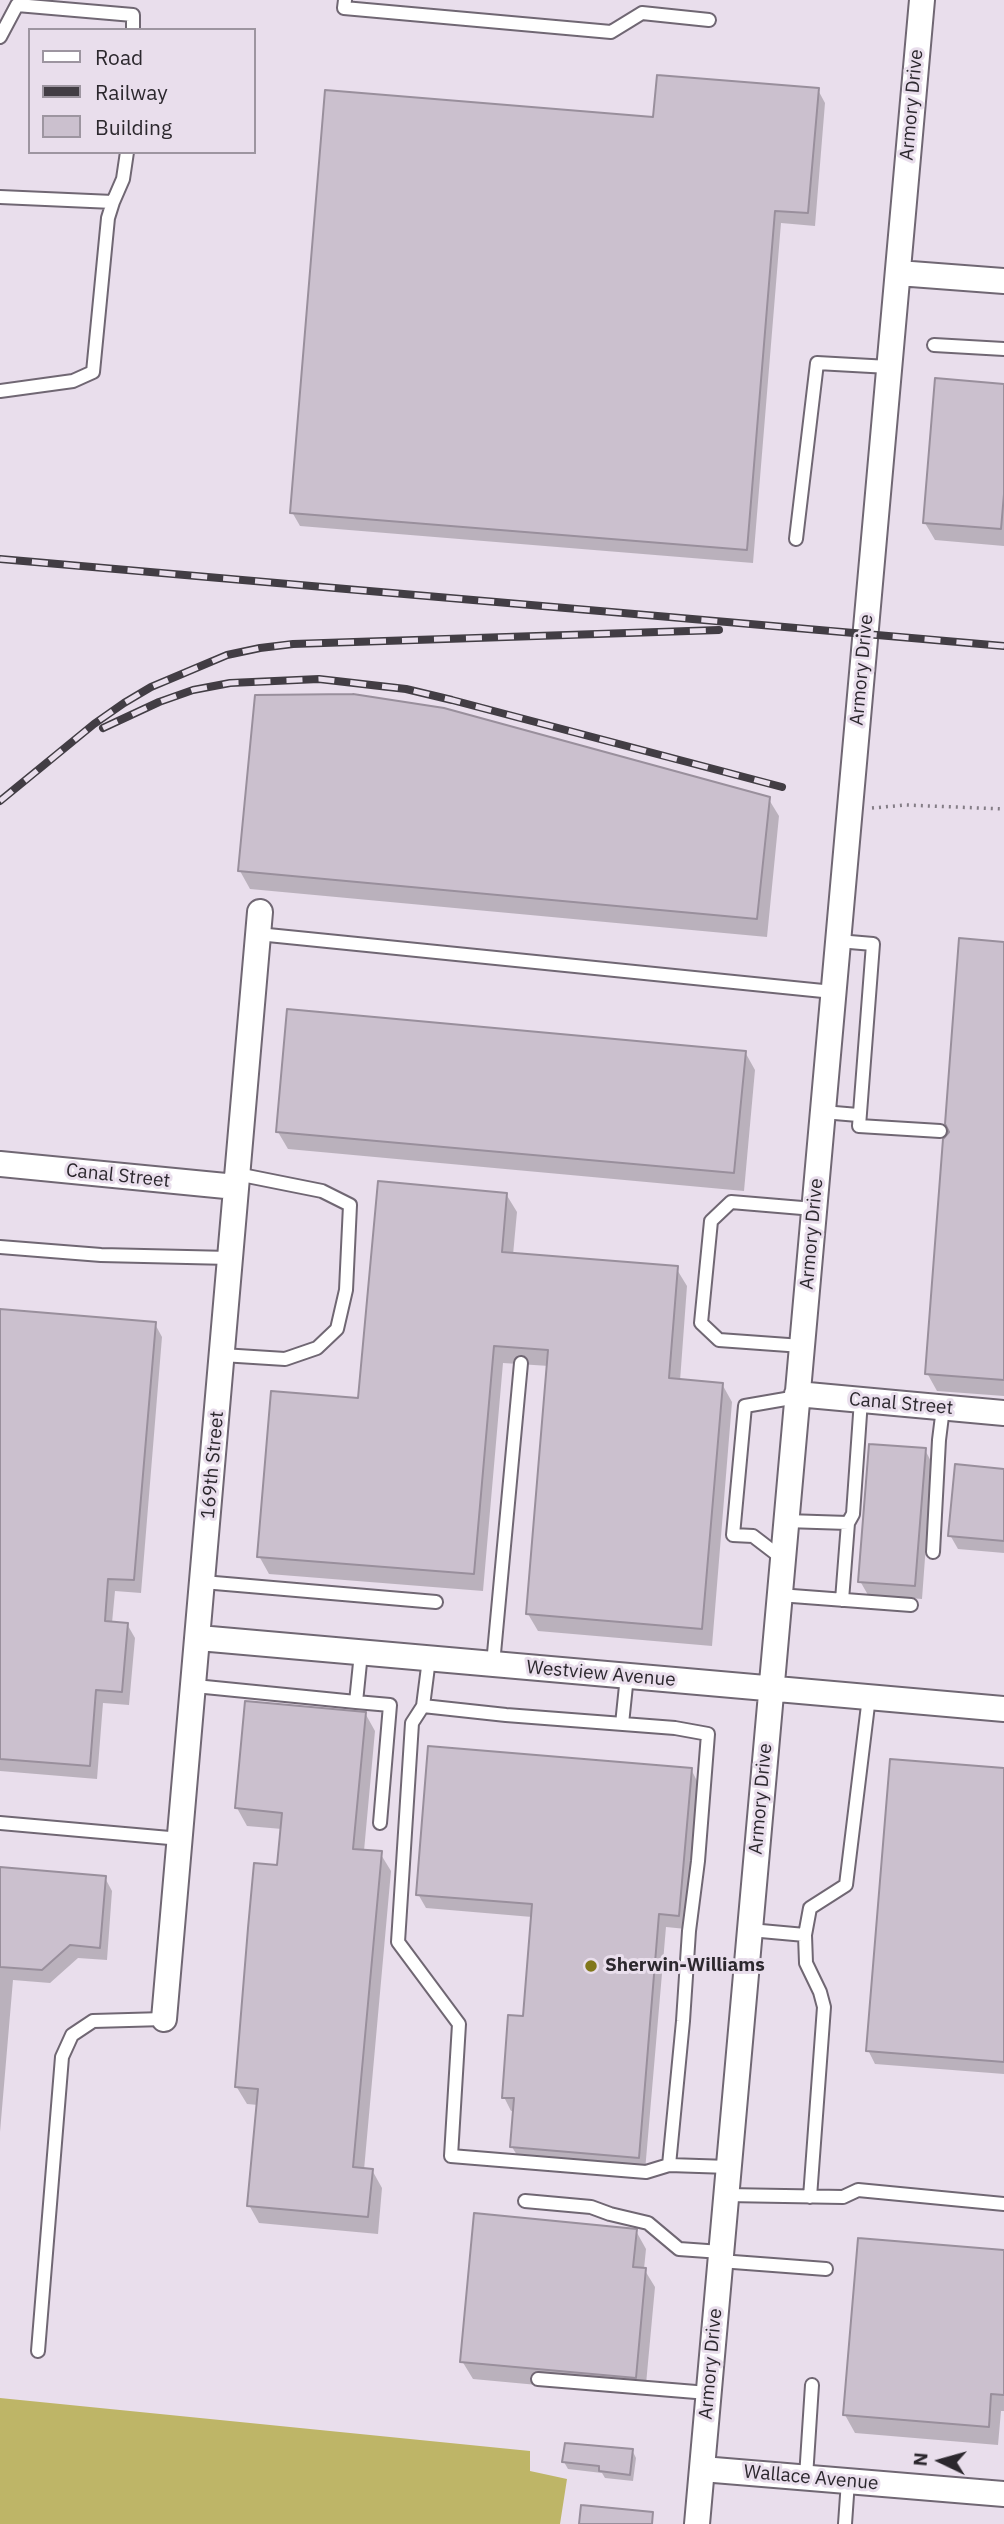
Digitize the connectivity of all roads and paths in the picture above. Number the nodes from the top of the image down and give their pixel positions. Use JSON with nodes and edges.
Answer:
{"nodes":[{"id":1,"x":345,"y":0,"type":"edge"},
{"id":2,"x":922,"y":0,"type":"edge"},
{"id":3,"x":709,"y":20,"type":"dead end"},
{"id":4,"x":133,"y":28,"type":"edge"},
{"id":5,"x":0,"y":37,"type":"edge"},
{"id":6,"x":127,"y":154,"type":"edge"},
{"id":7,"x":0,"y":197,"type":"edge"},
{"id":8,"x":113,"y":202,"type":"junction"},
{"id":9,"x":898,"y":273,"type":"junction"},
{"id":10,"x":1004,"y":281,"type":"edge"},
{"id":11,"x":934,"y":345,"type":"dead end"},
{"id":12,"x":1004,"y":349,"type":"edge"},
{"id":13,"x":889,"y":367,"type":"junction"},
{"id":14,"x":0,"y":391,"type":"edge"},
{"id":15,"x":796,"y":539,"type":"dead end"},
{"id":16,"x":1004,"y":810,"type":"edge"},
{"id":17,"x":849,"y":811,"type":"junction"},
{"id":18,"x":259,"y":923,"type":"joint"},
{"id":19,"x":838,"y":941,"type":"junction"},
{"id":20,"x":833,"y":992,"type":"junction"},
{"id":21,"x":823,"y":1112,"type":"junction"},
{"id":22,"x":858,"y":1115,"type":"junction"},
{"id":23,"x":940,"y":1131,"type":"dead end"},
{"id":24,"x":0,"y":1164,"type":"edge"},
{"id":25,"x":237,"y":1181,"type":"junction"},
{"id":26,"x":814,"y":1209,"type":"junction"},
{"id":27,"x":0,"y":1247,"type":"edge"},
{"id":28,"x":230,"y":1258,"type":"junction"},
{"id":29,"x":802,"y":1346,"type":"junction"},
{"id":30,"x":222,"y":1355,"type":"junction"},
{"id":31,"x":521,"y":1363,"type":"dead end"},
{"id":32,"x":797,"y":1395,"type":"junction"},
{"id":33,"x":861,"y":1400,"type":"junction"},
{"id":34,"x":943,"y":1408,"type":"junction"},
{"id":35,"x":1004,"y":1413,"type":"edge"},
{"id":36,"x":786,"y":1521,"type":"junction"},
{"id":37,"x":848,"y":1523,"type":"junction"},
{"id":38,"x":933,"y":1552,"type":"dead end"},
{"id":39,"x":783,"y":1560,"type":"junction"},
{"id":40,"x":203,"y":1582,"type":"junction"},
{"id":41,"x":779,"y":1595,"type":"junction"},
{"id":42,"x":842,"y":1600,"type":"junction"},
{"id":43,"x":436,"y":1602,"type":"dead end"},
{"id":44,"x":911,"y":1605,"type":"dead end"},
{"id":45,"x":199,"y":1639,"type":"junction"},
{"id":46,"x":360,"y":1653,"type":"junction"},
{"id":47,"x":429,"y":1659,"type":"junction"},
{"id":48,"x":493,"y":1664,"type":"junction"},
{"id":49,"x":627,"y":1676,"type":"junction"},
{"id":50,"x":195,"y":1686,"type":"junction"},
{"id":51,"x":771,"y":1689,"type":"junction"},
{"id":52,"x":869,"y":1697,"type":"junction"},
{"id":53,"x":356,"y":1702,"type":"junction"},
{"id":54,"x":424,"y":1706,"type":"junction"},
{"id":55,"x":1004,"y":1709,"type":"edge"},
{"id":56,"x":622,"y":1724,"type":"junction"},
{"id":57,"x":0,"y":1823,"type":"edge"},
{"id":58,"x":380,"y":1823,"type":"dead end"},
{"id":59,"x":181,"y":1839,"type":"junction"},
{"id":60,"x":750,"y":1930,"type":"junction"},
{"id":61,"x":805,"y":1936,"type":"junction"},
{"id":62,"x":164,"y":2019,"type":"joint"},
{"id":63,"x":669,"y":2165,"type":"junction"},
{"id":64,"x":729,"y":2167,"type":"junction"},
{"id":65,"x":726,"y":2195,"type":"junction"},
{"id":66,"x":810,"y":2197,"type":"junction"},
{"id":67,"x":525,"y":2201,"type":"dead end"},
{"id":68,"x":1004,"y":2204,"type":"edge"},
{"id":69,"x":721,"y":2257,"type":"junction"},
{"id":70,"x":826,"y":2269,"type":"dead end"},
{"id":71,"x":38,"y":2351,"type":"dead end"},
{"id":72,"x":538,"y":2379,"type":"dead end"},
{"id":73,"x":812,"y":2385,"type":"dead end"},
{"id":74,"x":708,"y":2393,"type":"junction"},
{"id":75,"x":702,"y":2469,"type":"junction"},
{"id":76,"x":806,"y":2477,"type":"junction"},
{"id":77,"x":848,"y":2481,"type":"junction"},
{"id":78,"x":1004,"y":2494,"type":"edge"},
{"id":79,"x":697,"y":2524,"type":"edge"},
{"id":80,"x":845,"y":2524,"type":"edge"}],
"edges":[{"from":1,"to":3,"type":"lane"},
{"from":2,"to":9,"type":"street","name":"Armory Drive"},
{"from":4,"to":5,"type":"lane"},
{"from":6,"to":8,"type":"lane"},
{"from":7,"to":8,"type":"lane"},
{"from":8,"to":14,"type":"lane"},
{"from":9,"to":10,"type":"street"},
{"from":9,"to":13,"type":"street","name":"Armory Drive"},
{"from":11,"to":12,"type":"lane"},
{"from":13,"to":15,"type":"lane"},
{"from":13,"to":17,"type":"street","name":"Armory Drive"},
{"from":16,"to":17,"type":"path"},
{"from":17,"to":19,"type":"street","name":"Armory Drive"},
{"from":18,"to":20,"type":"lane"},
{"from":18,"to":25,"type":"street","name":"169th Street"},
{"from":19,"to":20,"type":"street","name":"Armory Drive"},
{"from":19,"to":22,"type":"lane"},
{"from":20,"to":21,"type":"street","name":"Armory Drive"},
{"from":21,"to":22,"type":"lane"},
{"from":21,"to":26,"type":"street","name":"Armory Drive"},
{"from":22,"to":23,"type":"lane"},
{"from":24,"to":25,"type":"street","name":"Canal Street"},
{"from":25,"to":28,"type":"street","name":"169th Street"},
{"from":25,"to":30,"type":"lane"},
{"from":26,"to":29,"type":"street","name":"Armory Drive"},
{"from":26,"to":29,"type":"lane"},
{"from":27,"to":28,"type":"lane"},
{"from":28,"to":30,"type":"street","name":"169th Street"},
{"from":29,"to":32,"type":"street","name":"Armory Drive"},
{"from":30,"to":40,"type":"street","name":"169th Street"},
{"from":31,"to":48,"type":"lane"},
{"from":32,"to":33,"type":"street","name":"Canal Street"},
{"from":32,"to":36,"type":"street","name":"Armory Drive"},
{"from":32,"to":39,"type":"lane"},
{"from":33,"to":34,"type":"street","name":"Canal Street"},
{"from":33,"to":37,"type":"lane"},
{"from":34,"to":35,"type":"street","name":"Canal Street"},
{"from":34,"to":38,"type":"lane"},
{"from":36,"to":37,"type":"lane"},
{"from":36,"to":39,"type":"street","name":"Armory Drive"},
{"from":37,"to":42,"type":"lane"},
{"from":39,"to":41,"type":"street","name":"Armory Drive"},
{"from":40,"to":43,"type":"lane"},
{"from":40,"to":45,"type":"street","name":"169th Street"},
{"from":41,"to":42,"type":"lane"},
{"from":41,"to":51,"type":"street","name":"Armory Drive"},
{"from":42,"to":44,"type":"lane"},
{"from":45,"to":46,"type":"street","name":"Westview Avenue"},
{"from":45,"to":50,"type":"street","name":"169th Street"},
{"from":46,"to":47,"type":"street","name":"Westview Avenue"},
{"from":46,"to":53,"type":"lane"},
{"from":47,"to":48,"type":"street","name":"Westview Avenue"},
{"from":47,"to":54,"type":"lane"},
{"from":48,"to":49,"type":"street","name":"Westview Avenue"},
{"from":49,"to":51,"type":"street","name":"Westview Avenue"},
{"from":49,"to":56,"type":"lane"},
{"from":50,"to":53,"type":"lane"},
{"from":50,"to":59,"type":"street","name":"169th Street"},
{"from":51,"to":52,"type":"street","name":"Westview Avenue"},
{"from":51,"to":60,"type":"street","name":"Armory Drive"},
{"from":52,"to":55,"type":"street","name":"Westview Avenue"},
{"from":52,"to":61,"type":"lane"},
{"from":53,"to":58,"type":"lane"},
{"from":54,"to":56,"type":"lane"},
{"from":54,"to":63,"type":"lane"},
{"from":56,"to":63,"type":"lane"},
{"from":57,"to":59,"type":"lane"},
{"from":59,"to":62,"type":"street","name":"169th Street"},
{"from":60,"to":61,"type":"lane"},
{"from":60,"to":64,"type":"street","name":"Armory Drive"},
{"from":61,"to":66,"type":"lane"},
{"from":62,"to":71,"type":"lane"},
{"from":63,"to":64,"type":"lane"},
{"from":64,"to":65,"type":"street","name":"Armory Drive"},
{"from":65,"to":66,"type":"lane"},
{"from":65,"to":69,"type":"street","name":"Armory Drive"},
{"from":66,"to":68,"type":"lane"},
{"from":67,"to":69,"type":"lane"},
{"from":69,"to":70,"type":"lane"},
{"from":69,"to":74,"type":"street","name":"Armory Drive"},
{"from":72,"to":74,"type":"lane"},
{"from":73,"to":76,"type":"lane"},
{"from":74,"to":75,"type":"street","name":"Armory Drive"},
{"from":75,"to":76,"type":"street","name":"Wallace Avenue"},
{"from":75,"to":79,"type":"street","name":"Armory Drive"},
{"from":76,"to":77,"type":"street","name":"Wallace Avenue"},
{"from":77,"to":78,"type":"street","name":"Wallace Avenue"},
{"from":77,"to":80,"type":"lane"}]}
